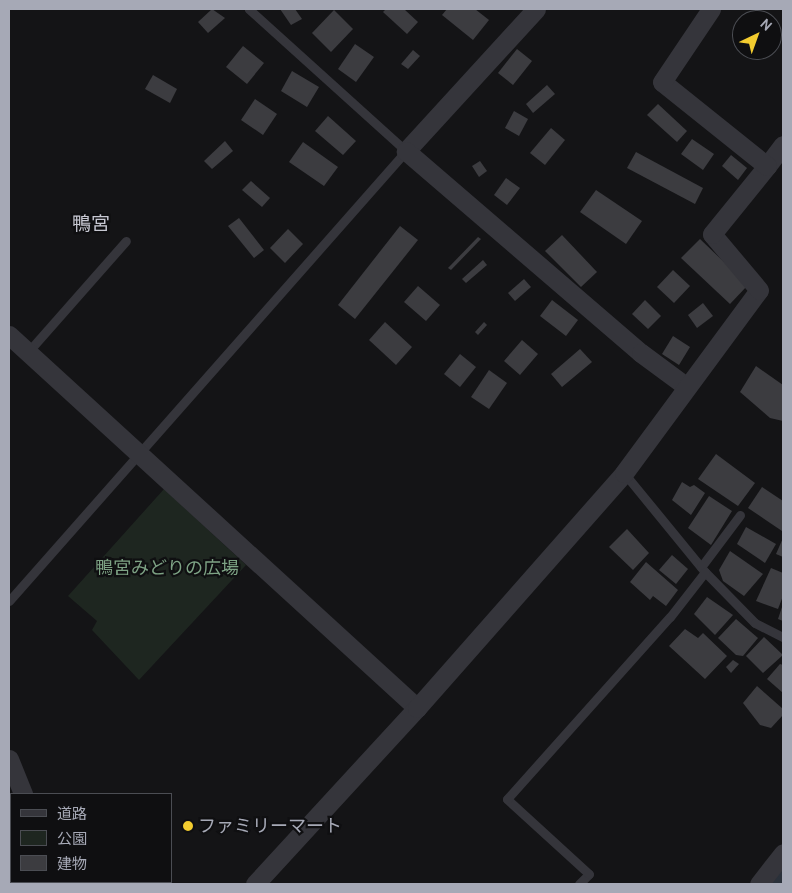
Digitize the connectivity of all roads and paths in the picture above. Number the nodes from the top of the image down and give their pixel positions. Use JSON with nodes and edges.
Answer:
{"nodes":[{"id":1,"x":249,"y":9,"type":"edge"},
{"id":2,"x":536,"y":9,"type":"edge"},
{"id":3,"x":711,"y":9,"type":"edge"},
{"id":4,"x":783,"y":145,"type":"edge"},
{"id":5,"x":406,"y":151,"type":"junction"},
{"id":6,"x":767,"y":166,"type":"junction"},
{"id":7,"x":126,"y":241,"type":"dead end"},
{"id":8,"x":9,"y":334,"type":"edge"},
{"id":9,"x":28,"y":352,"type":"junction"},
{"id":10,"x":687,"y":388,"type":"junction"},
{"id":11,"x":138,"y":453,"type":"junction"},
{"id":12,"x":624,"y":473,"type":"junction"},
{"id":13,"x":740,"y":516,"type":"dead end"},
{"id":14,"x":703,"y":570,"type":"junction"},
{"id":15,"x":9,"y":602,"type":"edge"},
{"id":16,"x":783,"y":637,"type":"edge"},
{"id":17,"x":417,"y":708,"type":"junction"},
{"id":18,"x":9,"y":759,"type":"edge"},
{"id":19,"x":23,"y":793,"type":"edge"},
{"id":20,"x":783,"y":853,"type":"edge"},
{"id":21,"x":256,"y":884,"type":"edge"},
{"id":22,"x":579,"y":884,"type":"edge"},
{"id":23,"x":759,"y":884,"type":"edge"}],
"edges":[{"from":1,"to":5,"type":"lane"},
{"from":2,"to":5,"type":"street"},
{"from":3,"to":6,"type":"street"},
{"from":4,"to":6,"type":"street"},
{"from":5,"to":10,"type":"street"},
{"from":5,"to":11,"type":"lane"},
{"from":6,"to":10,"type":"street"},
{"from":7,"to":9,"type":"lane"},
{"from":8,"to":9,"type":"street"},
{"from":9,"to":11,"type":"street"},
{"from":10,"to":12,"type":"street"},
{"from":11,"to":15,"type":"lane"},
{"from":11,"to":17,"type":"street"},
{"from":12,"to":14,"type":"lane"},
{"from":12,"to":17,"type":"street"},
{"from":13,"to":14,"type":"lane"},
{"from":14,"to":16,"type":"lane"},
{"from":14,"to":22,"type":"lane"},
{"from":17,"to":21,"type":"street"},
{"from":18,"to":19,"type":"street"},
{"from":20,"to":23,"type":"street"}]}
